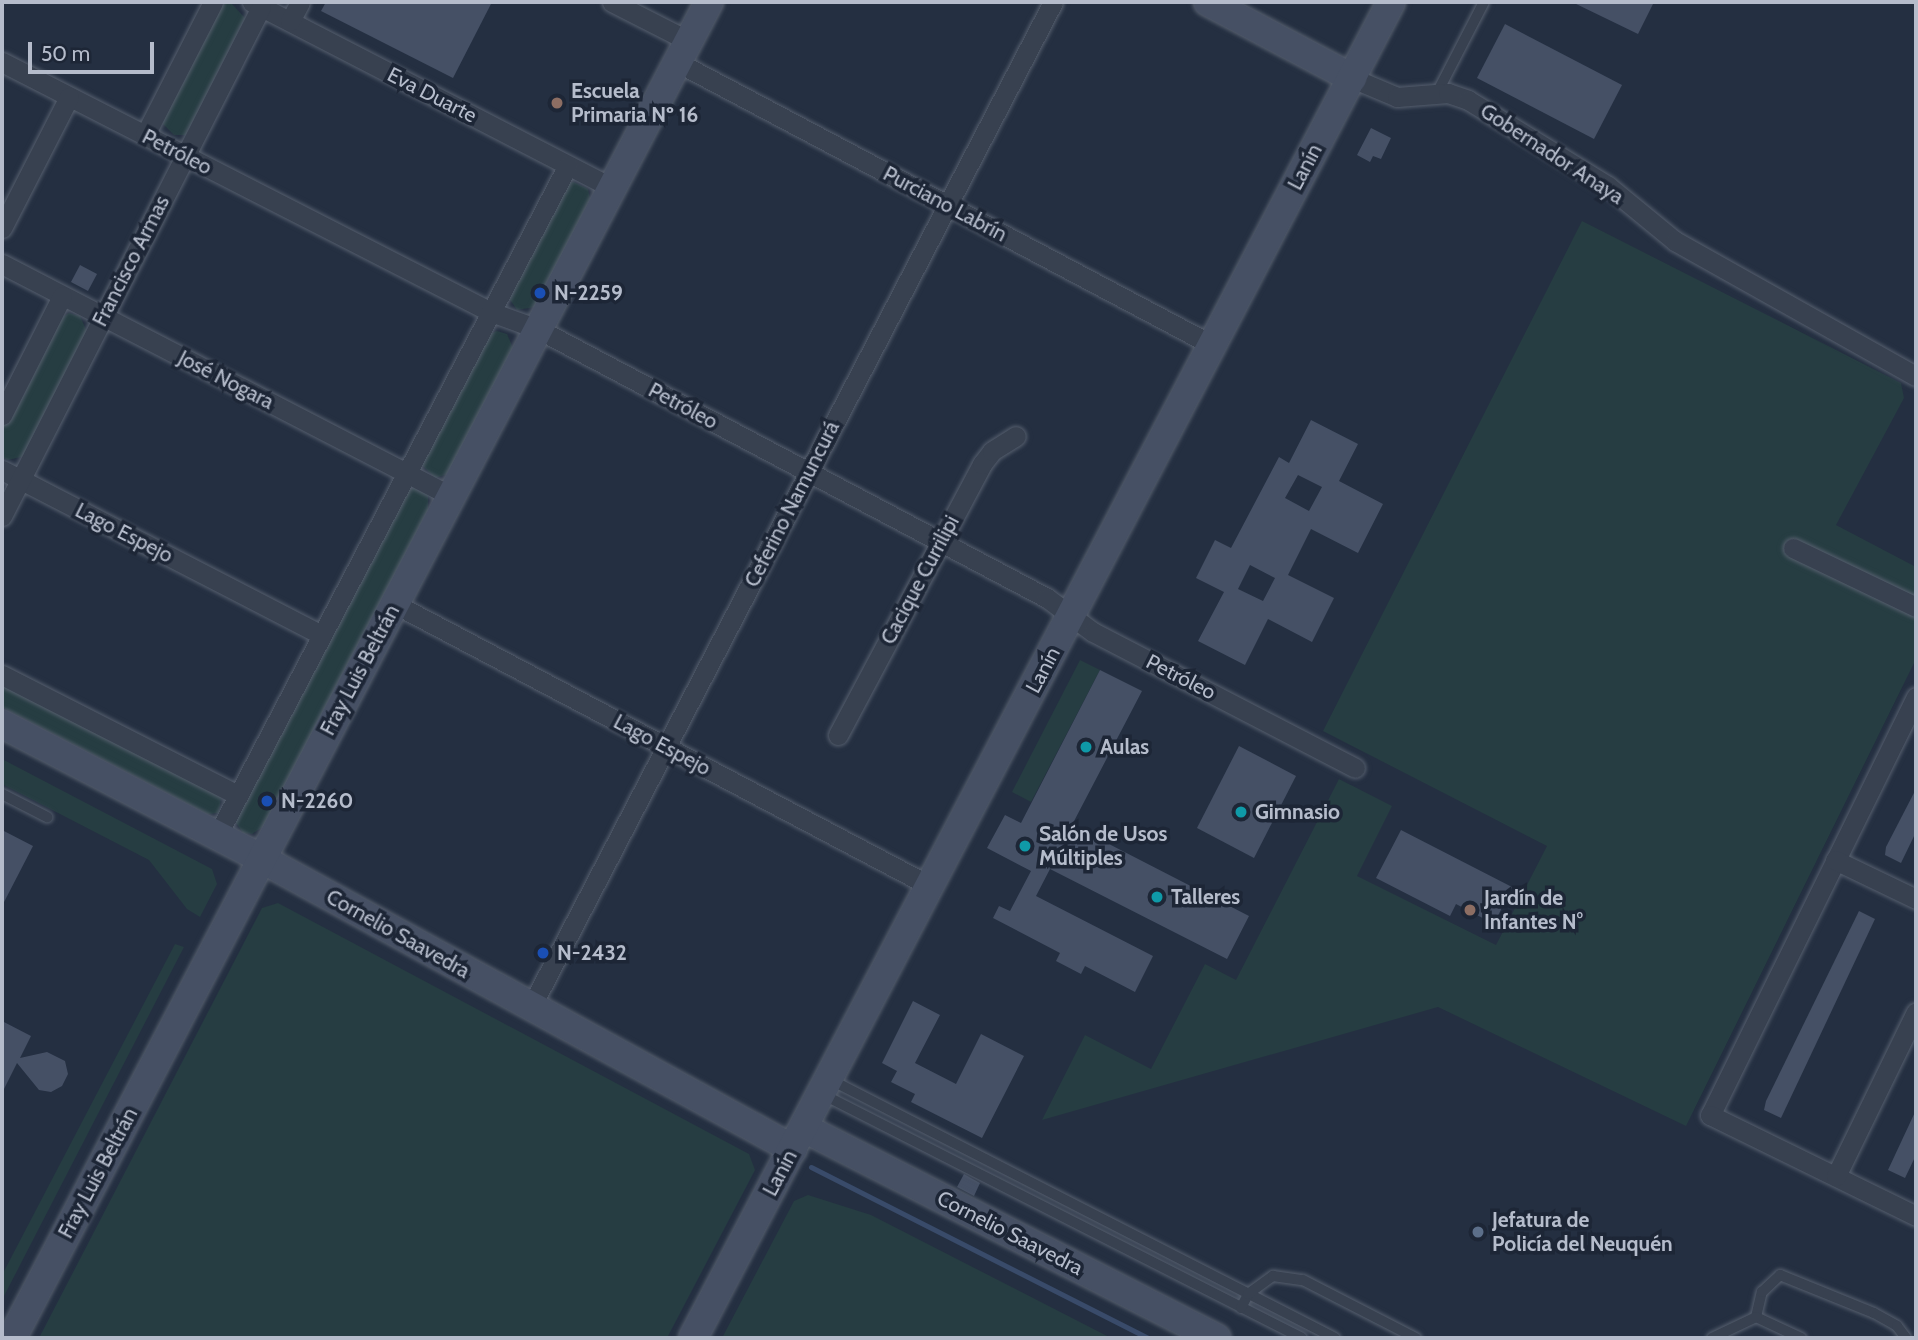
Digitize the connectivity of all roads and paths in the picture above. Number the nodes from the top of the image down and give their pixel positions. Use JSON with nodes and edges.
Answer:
{"nodes":[{"id":1,"x":213,"y":2,"type":"edge"},
{"id":2,"x":300,"y":2,"type":"edge"},
{"id":3,"x":612,"y":2,"type":"edge"},
{"id":4,"x":709,"y":2,"type":"edge"},
{"id":5,"x":1053,"y":2,"type":"edge"},
{"id":6,"x":1208,"y":2,"type":"edge"},
{"id":7,"x":1391,"y":2,"type":"edge"},
{"id":8,"x":1484,"y":2,"type":"edge"},
{"id":9,"x":256,"y":4,"type":"edge"},
{"id":10,"x":290,"y":22,"type":"junction"},
{"id":11,"x":683,"y":52,"type":"junction"},
{"id":12,"x":2,"y":62,"type":"edge"},
{"id":13,"x":1352,"y":78,"type":"junction"},
{"id":14,"x":1437,"y":93,"type":"junction"},
{"id":15,"x":69,"y":96,"type":"junction"},
{"id":16,"x":145,"y":135,"type":"junction"},
{"id":17,"x":185,"y":156,"type":"junction"},
{"id":18,"x":568,"y":165,"type":"junction"},
{"id":19,"x":612,"y":188,"type":"junction"},
{"id":20,"x":947,"y":205,"type":"junction"},
{"id":21,"x":2,"y":228,"type":"edge"},
{"id":22,"x":2,"y":264,"type":"edge"},
{"id":23,"x":62,"y":296,"type":"junction"},
{"id":24,"x":491,"y":312,"type":"junction"},
{"id":25,"x":103,"y":317,"type":"junction"},
{"id":26,"x":538,"y":329,"type":"junction"},
{"id":27,"x":1212,"y":345,"type":"junction"},
{"id":28,"x":1916,"y":376,"type":"edge"},
{"id":29,"x":2,"y":415,"type":"edge"},
{"id":30,"x":1016,"y":436,"type":"dead end"},
{"id":31,"x":2,"y":470,"type":"edge"},
{"id":32,"x":809,"y":472,"type":"junction"},
{"id":33,"x":406,"y":473,"type":"junction"},
{"id":34,"x":20,"y":480,"type":"junction"},
{"id":35,"x":451,"y":496,"type":"junction"},
{"id":36,"x":2,"y":516,"type":"edge"},
{"id":37,"x":940,"y":542,"type":"junction"},
{"id":38,"x":1793,"y":548,"type":"dead end"},
{"id":39,"x":395,"y":604,"type":"junction"},
{"id":40,"x":1916,"y":607,"type":"edge"},
{"id":41,"x":1071,"y":616,"type":"junction"},
{"id":42,"x":322,"y":635,"type":"junction"},
{"id":43,"x":2,"y":675,"type":"edge"},
{"id":44,"x":1916,"y":696,"type":"edge"},
{"id":45,"x":2,"y":724,"type":"edge"},
{"id":46,"x":838,"y":735,"type":"dead end"},
{"id":47,"x":666,"y":747,"type":"junction"},
{"id":48,"x":1355,"y":768,"type":"dead end"},
{"id":49,"x":2,"y":794,"type":"edge"},
{"id":50,"x":238,"y":795,"type":"junction"},
{"id":51,"x":47,"y":817,"type":"dead end"},
{"id":52,"x":217,"y":836,"type":"junction"},
{"id":53,"x":262,"y":859,"type":"junction"},
{"id":54,"x":1835,"y":860,"type":"junction"},
{"id":55,"x":930,"y":886,"type":"junction"},
{"id":56,"x":1916,"y":899,"type":"edge"},
{"id":57,"x":531,"y":1007,"type":"junction"},
{"id":58,"x":1916,"y":1012,"type":"edge"},
{"id":59,"x":825,"y":1086,"type":"junction"},
{"id":60,"x":798,"y":1139,"type":"junction"},
{"id":61,"x":1836,"y":1176,"type":"junction"},
{"id":62,"x":1916,"y":1216,"type":"edge"},
{"id":63,"x":1248,"y":1294,"type":"junction"},
{"id":64,"x":1241,"y":1308,"type":"junction"},
{"id":65,"x":1756,"y":1317,"type":"junction"},
{"id":66,"x":12,"y":1338,"type":"edge"},
{"id":67,"x":693,"y":1338,"type":"edge"},
{"id":68,"x":1217,"y":1338,"type":"edge"},
{"id":69,"x":1301,"y":1338,"type":"edge"},
{"id":70,"x":1335,"y":1338,"type":"edge"},
{"id":71,"x":1416,"y":1338,"type":"edge"},
{"id":72,"x":1712,"y":1338,"type":"edge"},
{"id":73,"x":1801,"y":1338,"type":"edge"},
{"id":74,"x":1906,"y":1338,"type":"edge"}],
"edges":[{"from":1,"to":16,"type":"street"},
{"from":2,"to":10,"type":"street"},
{"from":3,"to":11,"type":"street","name":"Purciano Labrín"},
{"from":4,"to":11,"type":"main road","name":"Fray Luis Beltrán"},
{"from":5,"to":20,"type":"street","name":"Ceferino Namuncurá"},
{"from":6,"to":13,"type":"main road","name":"Gobernador Anaya"},
{"from":7,"to":13,"type":"main road","name":"Lanín"},
{"from":8,"to":14,"type":"lane"},
{"from":9,"to":10,"type":"street","name":"Eva Duarte"},
{"from":9,"to":17,"type":"street","name":"Francisco Armas"},
{"from":10,"to":18,"type":"street","name":"Eva Duarte"},
{"from":11,"to":19,"type":"main road","name":"Fray Luis Beltrán"},
{"from":11,"to":20,"type":"street","name":"Purciano Labrín"},
{"from":12,"to":15,"type":"street","name":"Petróleo"},
{"from":13,"to":14,"type":"street","name":"Gobernador Anaya"},
{"from":13,"to":27,"type":"main road","name":"Lanín"},
{"from":14,"to":28,"type":"street","name":"Gobernador Anaya"},
{"from":15,"to":16,"type":"street","name":"Petróleo"},
{"from":15,"to":21,"type":"street"},
{"from":16,"to":17,"type":"street","name":"Petróleo"},
{"from":17,"to":24,"type":"street","name":"Petróleo"},
{"from":17,"to":25,"type":"street","name":"Francisco Armas"},
{"from":18,"to":19,"type":"street","name":"Eva Duarte"},
{"from":18,"to":24,"type":"street"},
{"from":19,"to":26,"type":"main road","name":"Fray Luis Beltrán"},
{"from":20,"to":27,"type":"street","name":"Purciano Labrín"},
{"from":20,"to":32,"type":"street","name":"Ceferino Namuncurá"},
{"from":22,"to":23,"type":"street","name":"José Nogara"},
{"from":23,"to":25,"type":"street","name":"José Nogara"},
{"from":23,"to":29,"type":"street"},
{"from":24,"to":26,"type":"street","name":"Petróleo"},
{"from":24,"to":33,"type":"street"},
{"from":25,"to":33,"type":"street","name":"José Nogara"},
{"from":25,"to":34,"type":"street","name":"Francisco Armas"},
{"from":26,"to":32,"type":"street","name":"Petróleo"},
{"from":26,"to":35,"type":"main road","name":"Fray Luis Beltrán"},
{"from":27,"to":41,"type":"main road","name":"Lanín"},
{"from":30,"to":37,"type":"street","name":"Cacique Currilipi"},
{"from":31,"to":34,"type":"street","name":"Lago Espejo"},
{"from":32,"to":37,"type":"street","name":"Petróleo"},
{"from":32,"to":47,"type":"street","name":"Ceferino Namuncurá"},
{"from":33,"to":35,"type":"street","name":"José Nogara"},
{"from":33,"to":42,"type":"street"},
{"from":34,"to":36,"type":"street","name":"Francisco Armas"},
{"from":34,"to":42,"type":"street","name":"Lago Espejo"},
{"from":35,"to":39,"type":"main road","name":"Fray Luis Beltrán"},
{"from":37,"to":41,"type":"street","name":"Petróleo"},
{"from":37,"to":46,"type":"street","name":"Cacique Currilipi"},
{"from":38,"to":40,"type":"street"},
{"from":39,"to":47,"type":"street","name":"Lago Espejo"},
{"from":39,"to":53,"type":"main road","name":"Fray Luis Beltrán"},
{"from":41,"to":48,"type":"street","name":"Petróleo"},
{"from":41,"to":55,"type":"main road","name":"Lanín"},
{"from":42,"to":50,"type":"street"},
{"from":43,"to":50,"type":"street"},
{"from":44,"to":54,"type":"street"},
{"from":45,"to":52,"type":"main road","name":"Cornelio Saavedra"},
{"from":47,"to":55,"type":"street","name":"Lago Espejo"},
{"from":47,"to":57,"type":"street","name":"Ceferino Namuncurá"},
{"from":49,"to":51,"type":"lane"},
{"from":50,"to":52,"type":"street"},
{"from":52,"to":53,"type":"main road","name":"Cornelio Saavedra"},
{"from":53,"to":57,"type":"main road","name":"Cornelio Saavedra"},
{"from":53,"to":66,"type":"main road","name":"Fray Luis Beltrán"},
{"from":54,"to":56,"type":"street"},
{"from":54,"to":61,"type":"street"},
{"from":55,"to":59,"type":"main road","name":"Lanín"},
{"from":57,"to":60,"type":"main road","name":"Cornelio Saavedra"},
{"from":58,"to":61,"type":"street"},
{"from":59,"to":60,"type":"main road","name":"Lanín"},
{"from":59,"to":63,"type":"lane"},
{"from":59,"to":64,"type":"lane"},
{"from":60,"to":67,"type":"main road","name":"Lanín"},
{"from":60,"to":68,"type":"main road","name":"Cornelio Saavedra"},
{"from":61,"to":62,"type":"street"},
{"from":63,"to":64,"type":"lane"},
{"from":63,"to":70,"type":"lane"},
{"from":63,"to":71,"type":"lane"},
{"from":64,"to":69,"type":"lane"},
{"from":65,"to":72,"type":"lane"},
{"from":65,"to":73,"type":"lane"},
{"from":65,"to":74,"type":"lane"}]}
